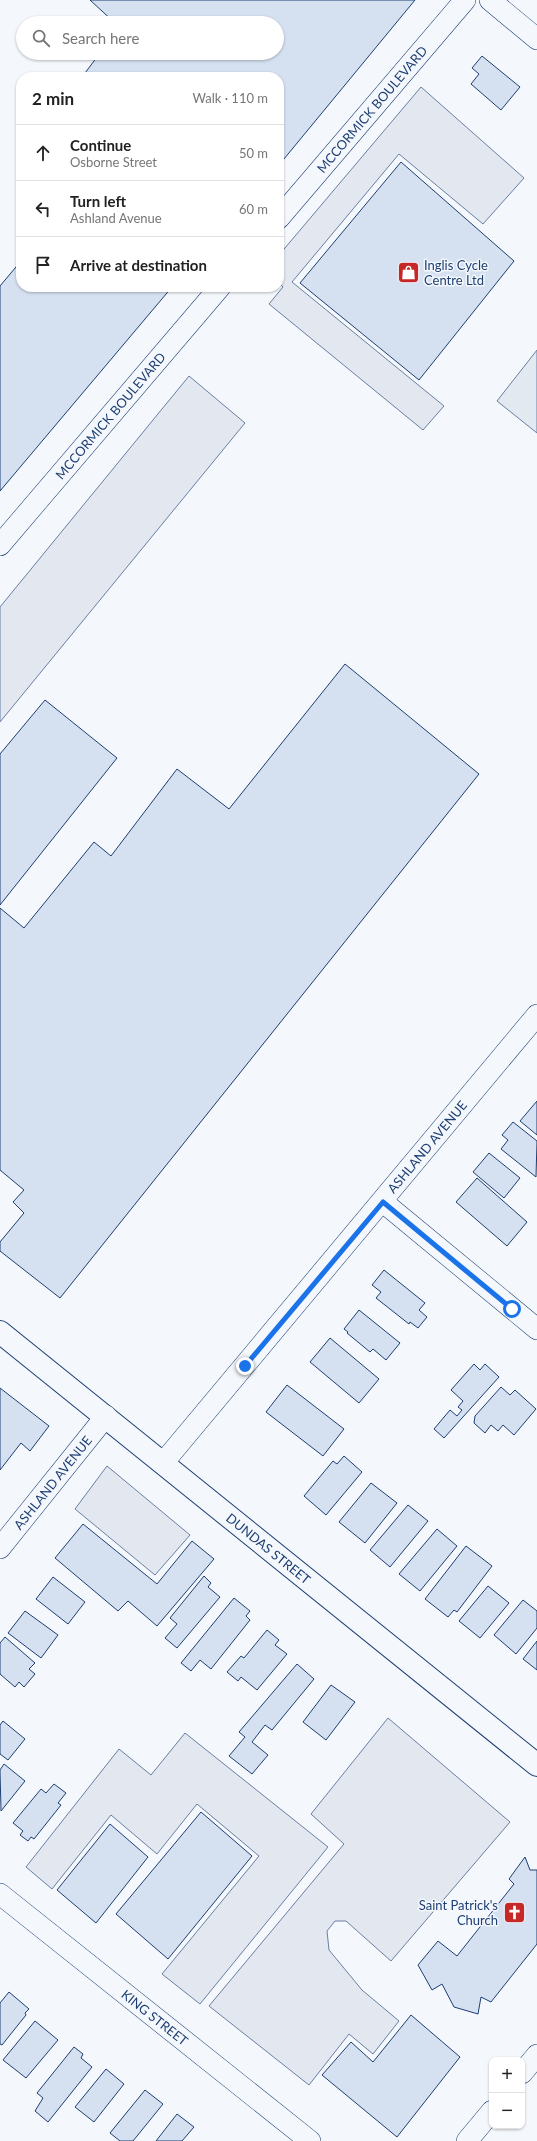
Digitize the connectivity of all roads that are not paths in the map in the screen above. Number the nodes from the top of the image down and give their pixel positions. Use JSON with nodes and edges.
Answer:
{"nodes":[{"id":1,"x":465,"y":0,"type":"edge"},
{"id":2,"x":490,"y":0,"type":"edge"},
{"id":3,"x":537,"y":39,"type":"edge"},
{"id":4,"x":284,"y":212,"type":"edge"},
{"id":5,"x":216,"y":292,"type":"edge"},
{"id":6,"x":0,"y":545,"type":"edge"},
{"id":7,"x":537,"y":1015,"type":"edge"},
{"id":8,"x":383,"y":1202,"type":"junction"},
{"id":9,"x":537,"y":1329,"type":"edge"},
{"id":10,"x":0,"y":1332,"type":"edge"},
{"id":11,"x":106,"y":1416,"type":"junction"},
{"id":12,"x":164,"y":1463,"type":"junction"},
{"id":13,"x":0,"y":1548,"type":"edge"},
{"id":14,"x":537,"y":1765,"type":"edge"},
{"id":15,"x":0,"y":1894,"type":"edge"},
{"id":16,"x":537,"y":2055,"type":"edge"},
{"id":17,"x":525,"y":2069,"type":"edge"},
{"id":18,"x":489,"y":2114,"type":"edge"},
{"id":19,"x":310,"y":2141,"type":"edge"},
{"id":20,"x":467,"y":2141,"type":"edge"}],
"edges":[{"from":1,"to":4,"type":"street","name":"MCCORMICK BOULEVARD"},
{"from":2,"to":3,"type":"street"},
{"from":5,"to":6,"type":"street","name":"MCCORMICK BOULEVARD"},
{"from":7,"to":8,"type":"street","name":"ASHLAND AVENUE"},
{"from":8,"to":9,"type":"street"},
{"from":8,"to":12,"type":"street","name":"ASHLAND AVENUE"},
{"from":10,"to":11,"type":"main road","name":"DUNDAS STREET"},
{"from":11,"to":12,"type":"main road","name":"DUNDAS STREET"},
{"from":11,"to":13,"type":"street","name":"ASHLAND AVENUE"},
{"from":12,"to":14,"type":"main road","name":"DUNDAS STREET"},
{"from":15,"to":19,"type":"street","name":"KING STREET"},
{"from":16,"to":17,"type":"street"},
{"from":18,"to":20,"type":"street"}]}
